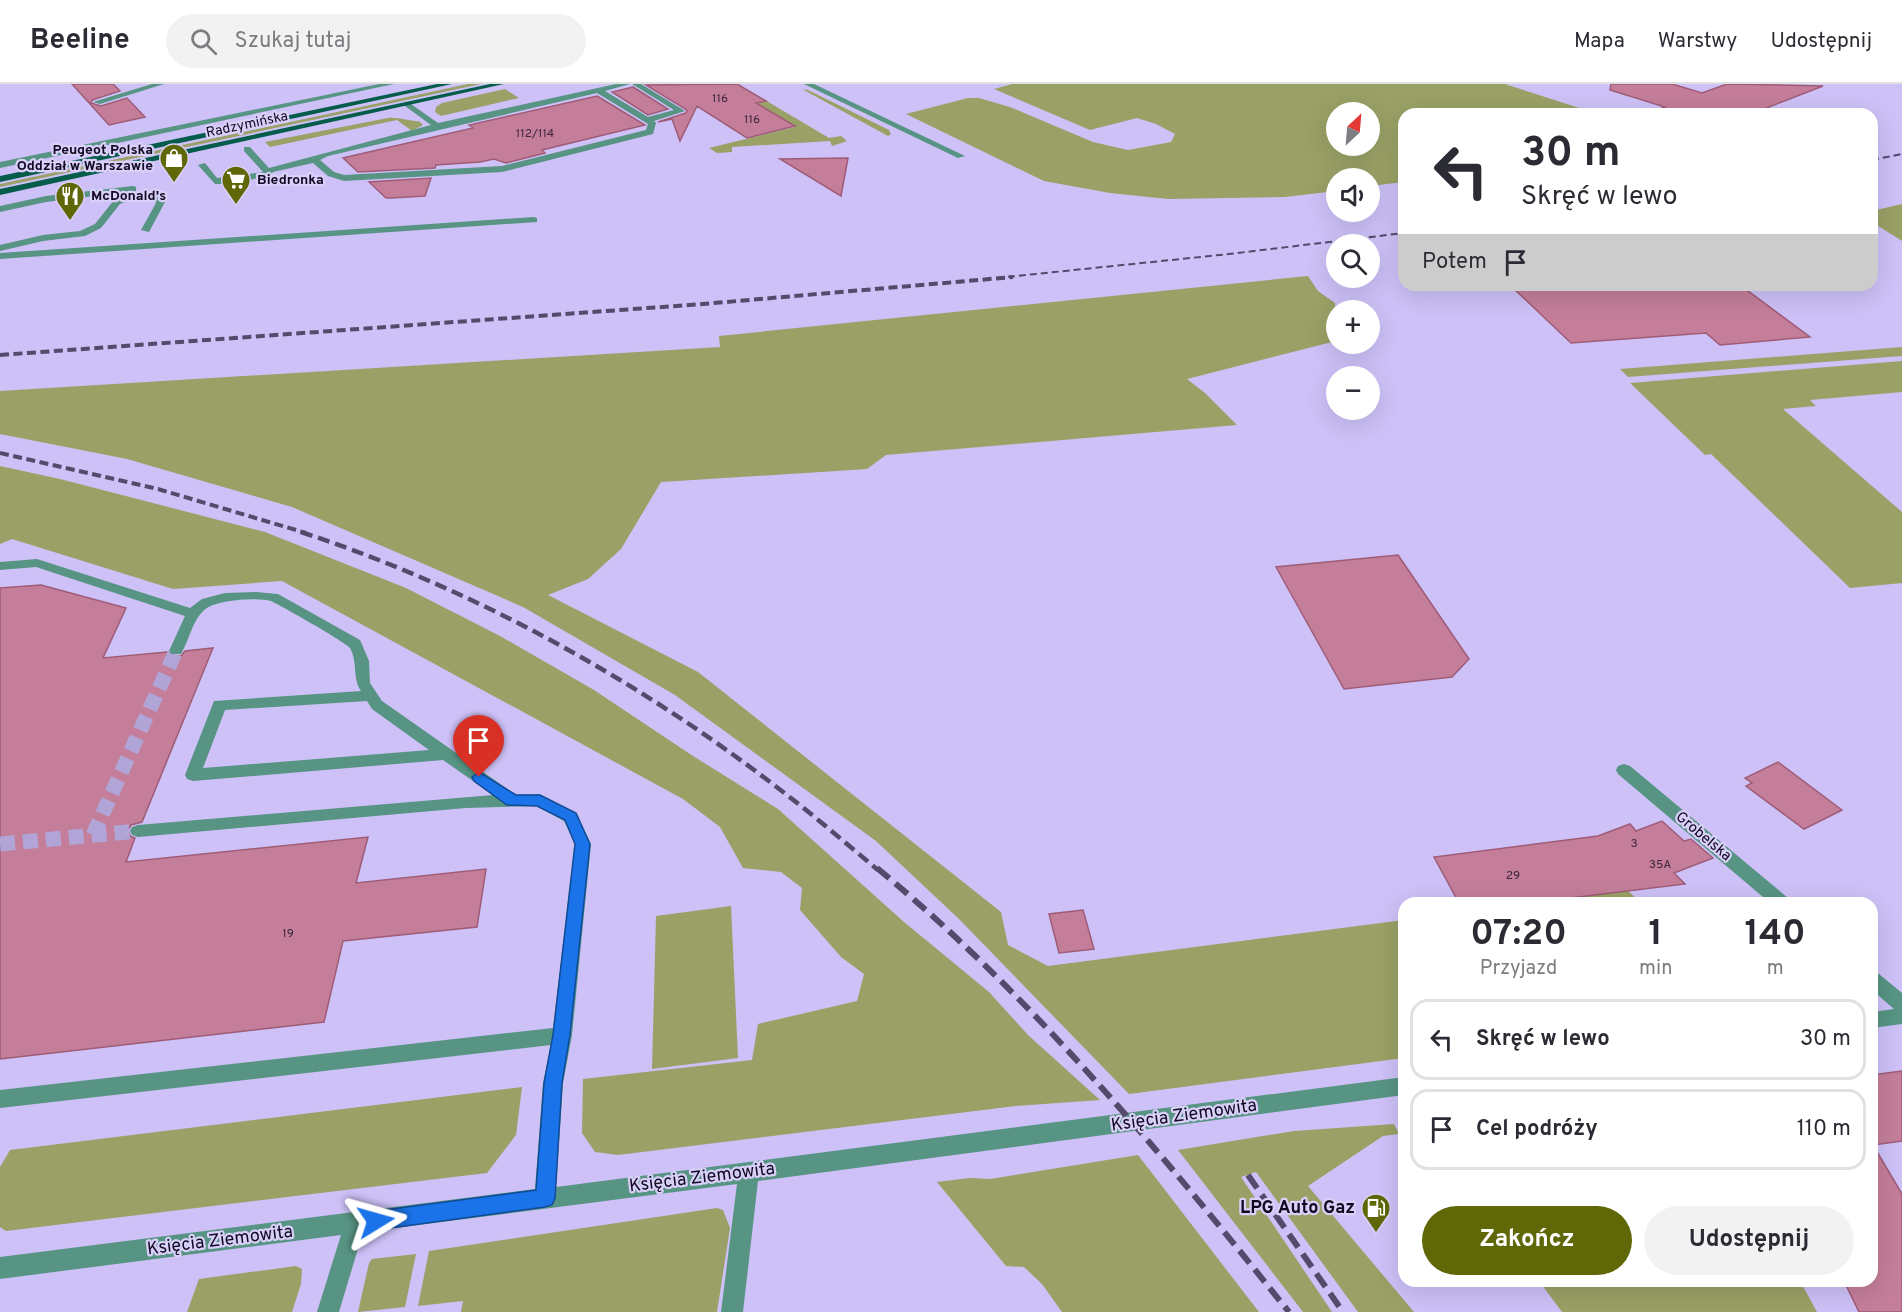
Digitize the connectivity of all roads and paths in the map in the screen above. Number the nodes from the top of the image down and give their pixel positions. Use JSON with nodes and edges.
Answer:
{"nodes":[{"id":1,"x":160,"y":84,"type":"edge"},
{"id":2,"x":331,"y":84,"type":"edge"},
{"id":3,"x":390,"y":84,"type":"edge"},
{"id":4,"x":448,"y":84,"type":"edge"},
{"id":5,"x":500,"y":84,"type":"edge"},
{"id":6,"x":626,"y":84,"type":"edge"},
{"id":7,"x":636,"y":84,"type":"edge"},
{"id":8,"x":808,"y":84,"type":"edge"},
{"id":9,"x":598,"y":90,"type":"junction"},
{"id":10,"x":343,"y":94,"type":"junction"},
{"id":11,"x":98,"y":102,"type":"dead end"},
{"id":12,"x":354,"y":104,"type":"junction"},
{"id":13,"x":408,"y":104,"type":"junction"},
{"id":14,"x":648,"y":120,"type":"junction"},
{"id":15,"x":437,"y":126,"type":"junction"},
{"id":16,"x":247,"y":149,"type":"dead end"},
{"id":17,"x":961,"y":156,"type":"dead end"},
{"id":18,"x":315,"y":160,"type":"junction"},
{"id":19,"x":0,"y":165,"type":"edge"},
{"id":20,"x":202,"y":165,"type":"dead end"},
{"id":21,"x":267,"y":171,"type":"junction"},
{"id":22,"x":0,"y":179,"type":"edge"},
{"id":23,"x":153,"y":187,"type":"dead end"},
{"id":24,"x":0,"y":192,"type":"edge"},
{"id":25,"x":0,"y":209,"type":"edge"},
{"id":26,"x":534,"y":219,"type":"dead end"},
{"id":27,"x":146,"y":230,"type":"dead end"},
{"id":28,"x":43,"y":238,"type":"junction"},
{"id":29,"x":0,"y":241,"type":"edge"},
{"id":30,"x":0,"y":248,"type":"edge"},
{"id":31,"x":0,"y":256,"type":"edge"},
{"id":32,"x":0,"y":566,"type":"edge"},
{"id":33,"x":194,"y":614,"type":"junction"},
{"id":34,"x":176,"y":651,"type":"tunnel mouth"},
{"id":35,"x":371,"y":696,"type":"junction"},
{"id":36,"x":446,"y":754,"type":"junction"},
{"id":37,"x":1624,"y":770,"type":"dead end"},
{"id":38,"x":513,"y":801,"type":"junction"},
{"id":39,"x":138,"y":831,"type":"tunnel mouth"},
{"id":40,"x":1775,"y":897,"type":"edge"},
{"id":41,"x":1878,"y":984,"type":"edge"},
{"id":42,"x":1902,"y":1004,"type":"edge"},
{"id":43,"x":1902,"y":1016,"type":"edge"},
{"id":44,"x":1878,"y":1019,"type":"edge"},
{"id":45,"x":562,"y":1035,"type":"junction"},
{"id":46,"x":1398,"y":1087,"type":"edge"},
{"id":47,"x":0,"y":1099,"type":"edge"},
{"id":48,"x":749,"y":1172,"type":"junction"},
{"id":49,"x":545,"y":1198,"type":"junction"},
{"id":50,"x":355,"y":1224,"type":"junction"},
{"id":51,"x":0,"y":1268,"type":"edge"},
{"id":52,"x":328,"y":1312,"type":"edge"},
{"id":53,"x":732,"y":1312,"type":"edge"}],
"edges":[{"from":1,"to":11,"type":"street"},
{"from":2,"to":10,"type":"street"},
{"from":3,"to":10,"type":"street","name":"Radzymińska"},
{"from":4,"to":12,"type":"main road","name":"Radzymińska"},
{"from":5,"to":13,"type":"main road","name":"Radzymińska"},
{"from":6,"to":9,"type":"street"},
{"from":7,"to":14,"type":"street"},
{"from":8,"to":17,"type":"street"},
{"from":9,"to":14,"type":"street"},
{"from":9,"to":15,"type":"street"},
{"from":10,"to":12,"type":"street"},
{"from":10,"to":19,"type":"street","name":"Radzymińska"},
{"from":12,"to":22,"type":"main road","name":"Radzymińska"},
{"from":13,"to":15,"type":"street"},
{"from":13,"to":24,"type":"main road","name":"Radzymińska"},
{"from":14,"to":18,"type":"street"},
{"from":15,"to":18,"type":"street"},
{"from":16,"to":21,"type":"street"},
{"from":18,"to":21,"type":"street"},
{"from":20,"to":21,"type":"street"},
{"from":23,"to":25,"type":"street"},
{"from":26,"to":31,"type":"street"},
{"from":27,"to":28,"type":"street"},
{"from":28,"to":29,"type":"street"},
{"from":28,"to":30,"type":"street"},
{"from":32,"to":33,"type":"street"},
{"from":33,"to":34,"type":"street"},
{"from":33,"to":35,"type":"street"},
{"from":35,"to":36,"type":"street"},
{"from":35,"to":36,"type":"street"},
{"from":36,"to":38,"type":"street"},
{"from":37,"to":40,"type":"street","name":"Grobelska"},
{"from":38,"to":39,"type":"street"},
{"from":38,"to":45,"type":"street"},
{"from":41,"to":42,"type":"street"},
{"from":43,"to":44,"type":"street"},
{"from":45,"to":47,"type":"street"},
{"from":45,"to":49,"type":"street"},
{"from":46,"to":48,"type":"street","name":"Księcia Ziemowita"},
{"from":48,"to":49,"type":"street","name":"Księcia Ziemowita"},
{"from":48,"to":53,"type":"street"},
{"from":49,"to":50,"type":"street","name":"Księcia Ziemowita"},
{"from":50,"to":51,"type":"street","name":"Księcia Ziemowita"},
{"from":50,"to":52,"type":"street"}]}
